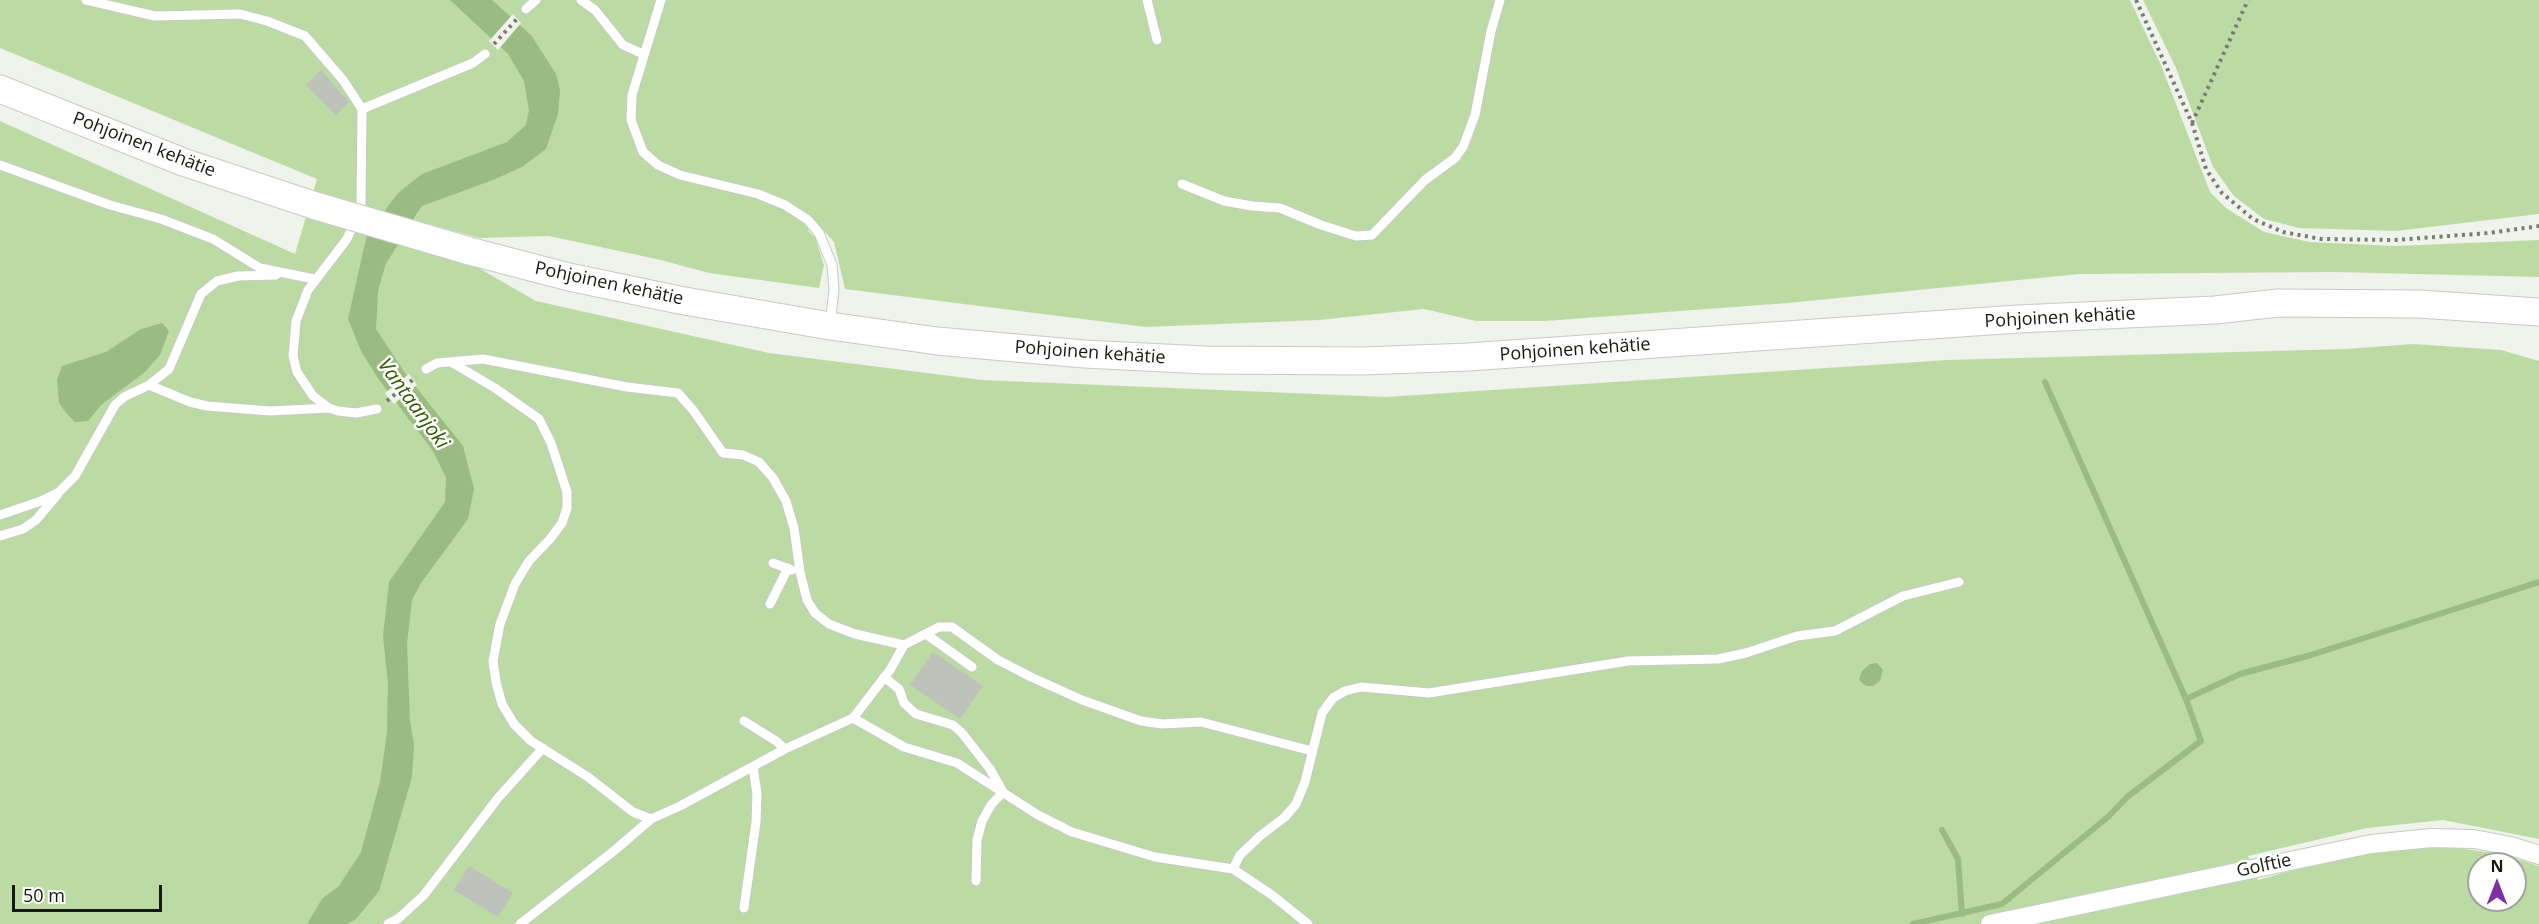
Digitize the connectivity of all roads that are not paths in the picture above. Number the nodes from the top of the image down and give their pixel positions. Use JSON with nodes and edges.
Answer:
{"nodes":[{"id":1,"x":86,"y":0,"type":"edge"},
{"id":2,"x":536,"y":0,"type":"edge"},
{"id":3,"x":581,"y":0,"type":"edge"},
{"id":4,"x":661,"y":0,"type":"edge"},
{"id":5,"x":1147,"y":0,"type":"edge"},
{"id":6,"x":1500,"y":0,"type":"edge"},
{"id":7,"x":526,"y":9,"type":"road end"},
{"id":8,"x":1157,"y":40,"type":"dead end"},
{"id":9,"x":485,"y":54,"type":"road end"},
{"id":10,"x":643,"y":54,"type":"junction"},
{"id":11,"x":0,"y":89,"type":"edge"},
{"id":12,"x":362,"y":109,"type":"junction"},
{"id":13,"x":0,"y":165,"type":"edge"},
{"id":14,"x":1182,"y":184,"type":"dead end"},
{"id":15,"x":288,"y":274,"type":"junction"},
{"id":16,"x":314,"y":279,"type":"junction"},
{"id":17,"x":2215,"y":310,"type":"junction"},
{"id":18,"x":2539,"y":312,"type":"edge"},
{"id":19,"x":830,"y":326,"type":"junction"},
{"id":20,"x":2539,"y":328,"type":"edge"},
{"id":21,"x":451,"y":362,"type":"junction"},
{"id":22,"x":426,"y":369,"type":"road end"},
{"id":23,"x":149,"y":385,"type":"junction"},
{"id":24,"x":329,"y":408,"type":"junction"},
{"id":25,"x":377,"y":409,"type":"road end"},
{"id":26,"x":59,"y":492,"type":"junction"},
{"id":27,"x":0,"y":514,"type":"edge"},
{"id":28,"x":0,"y":536,"type":"edge"},
{"id":29,"x":773,"y":563,"type":"dead end"},
{"id":30,"x":788,"y":568,"type":"junction"},
{"id":31,"x":800,"y":572,"type":"junction"},
{"id":32,"x":1959,"y":582,"type":"dead end"},
{"id":33,"x":770,"y":604,"type":"dead end"},
{"id":34,"x":926,"y":634,"type":"junction"},
{"id":35,"x":903,"y":645,"type":"junction"},
{"id":36,"x":972,"y":667,"type":"dead end"},
{"id":37,"x":884,"y":677,"type":"junction"},
{"id":38,"x":853,"y":718,"type":"junction"},
{"id":39,"x":744,"y":721,"type":"dead end"},
{"id":40,"x":543,"y":748,"type":"junction"},
{"id":41,"x":784,"y":749,"type":"junction"},
{"id":42,"x":1312,"y":751,"type":"junction"},
{"id":43,"x":753,"y":767,"type":"junction"},
{"id":44,"x":1003,"y":792,"type":"junction"},
{"id":45,"x":651,"y":819,"type":"junction"},
{"id":46,"x":2539,"y":855,"type":"edge"},
{"id":47,"x":1233,"y":869,"type":"junction"},
{"id":48,"x":976,"y":881,"type":"dead end"},
{"id":49,"x":744,"y":908,"type":"dead end"},
{"id":50,"x":388,"y":924,"type":"edge"},
{"id":51,"x":520,"y":924,"type":"edge"},
{"id":52,"x":1308,"y":924,"type":"edge"},
{"id":53,"x":1990,"y":924,"type":"edge"}],
"edges":[{"from":1,"to":12,"type":"lane"},
{"from":2,"to":7,"type":"lane"},
{"from":3,"to":10,"type":"lane"},
{"from":4,"to":10,"type":"lane"},
{"from":5,"to":8,"type":"lane"},
{"from":6,"to":14,"type":"lane"},
{"from":9,"to":12,"type":"lane"},
{"from":10,"to":19,"type":"lane"},
{"from":11,"to":19,"type":"main road","name":"Pohjoinen kehätie","bridge":true},
{"from":12,"to":16,"type":"lane"},
{"from":13,"to":15,"type":"lane"},
{"from":15,"to":16,"type":"lane"},
{"from":15,"to":23,"type":"lane"},
{"from":16,"to":24,"type":"lane"},
{"from":17,"to":18,"type":"main road","name":"Pohjoinen kehätie"},
{"from":17,"to":19,"type":"main road","name":"Pohjoinen kehätie"},
{"from":17,"to":20,"type":"main road","name":"Pohjoinen kehätie"},
{"from":21,"to":22,"type":"lane"},
{"from":21,"to":31,"type":"lane"},
{"from":21,"to":40,"type":"lane"},
{"from":23,"to":24,"type":"lane"},
{"from":23,"to":26,"type":"lane"},
{"from":24,"to":25,"type":"lane"},
{"from":26,"to":27,"type":"lane"},
{"from":26,"to":28,"type":"lane"},
{"from":29,"to":30,"type":"lane"},
{"from":30,"to":31,"type":"lane"},
{"from":30,"to":33,"type":"lane"},
{"from":31,"to":35,"type":"lane"},
{"from":32,"to":42,"type":"lane"},
{"from":34,"to":35,"type":"lane"},
{"from":34,"to":36,"type":"lane"},
{"from":34,"to":42,"type":"lane"},
{"from":35,"to":37,"type":"lane"},
{"from":37,"to":38,"type":"lane"},
{"from":37,"to":44,"type":"lane"},
{"from":38,"to":41,"type":"lane"},
{"from":38,"to":44,"type":"lane"},
{"from":39,"to":41,"type":"lane"},
{"from":40,"to":45,"type":"lane"},
{"from":40,"to":50,"type":"lane"},
{"from":41,"to":43,"type":"lane"},
{"from":42,"to":47,"type":"lane"},
{"from":43,"to":45,"type":"lane"},
{"from":43,"to":49,"type":"lane"},
{"from":44,"to":47,"type":"lane"},
{"from":44,"to":48,"type":"lane"},
{"from":45,"to":51,"type":"lane"},
{"from":46,"to":53,"type":"street","name":"Golftie"},
{"from":47,"to":52,"type":"lane"}]}
